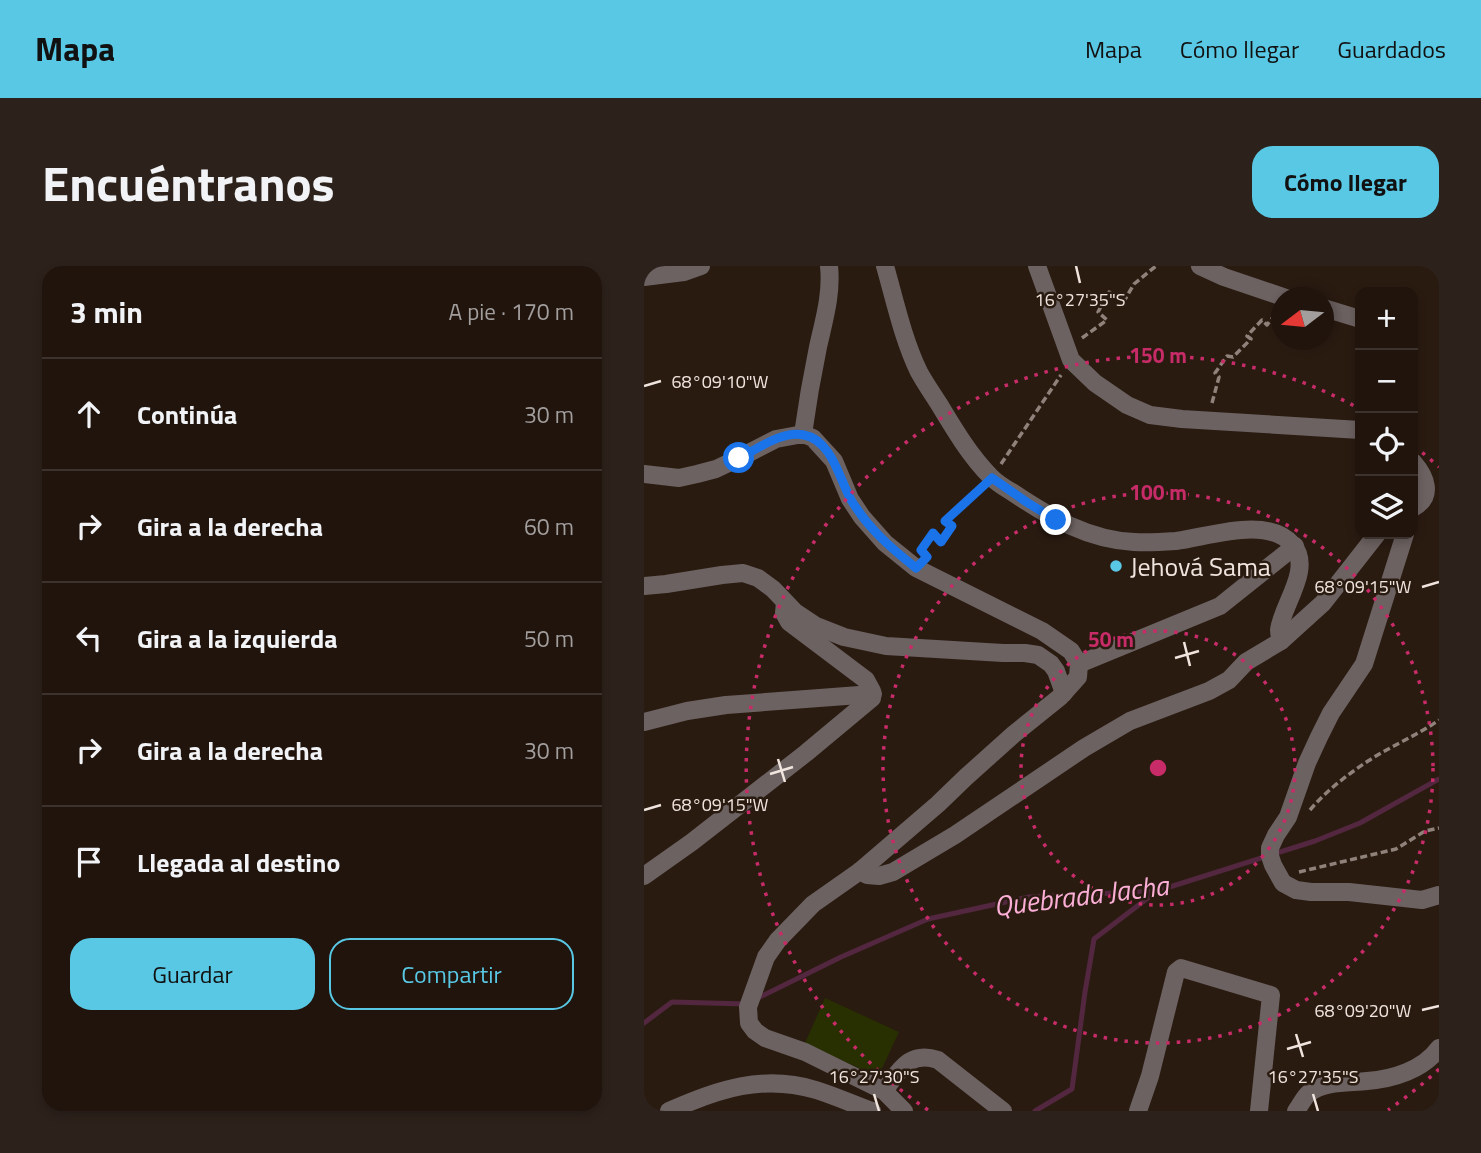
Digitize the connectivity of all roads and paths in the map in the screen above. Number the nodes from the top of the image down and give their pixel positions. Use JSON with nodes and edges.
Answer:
{"nodes":[{"id":1,"x":701,"y":266,"type":"edge"},
{"id":2,"x":829,"y":266,"type":"edge"},
{"id":3,"x":885,"y":266,"type":"edge"},
{"id":4,"x":1037,"y":266,"type":"edge"},
{"id":5,"x":1156,"y":266,"type":"edge"},
{"id":6,"x":1200,"y":266,"type":"edge"},
{"id":7,"x":644,"y":277,"type":"edge"},
{"id":8,"x":1134,"y":284,"type":"dead end"},
{"id":9,"x":1271,"y":293,"type":"edge"},
{"id":10,"x":1334,"y":311,"type":"edge"},
{"id":11,"x":1355,"y":317,"type":"edge"},
{"id":12,"x":1271,"y":320,"type":"edge"},
{"id":13,"x":1206,"y":421,"type":"junction"},
{"id":14,"x":1355,"y":430,"type":"edge"},
{"id":15,"x":803,"y":434,"type":"junction"},
{"id":16,"x":1418,"y":468,"type":"edge"},
{"id":17,"x":644,"y":474,"type":"edge"},
{"id":18,"x":992,"y":478,"type":"junction"},
{"id":19,"x":1418,"y":505,"type":"edge"},
{"id":20,"x":1373,"y":539,"type":"edge"},
{"id":21,"x":1403,"y":539,"type":"edge"},
{"id":22,"x":1295,"y":546,"type":"junction"},
{"id":23,"x":916,"y":568,"type":"junction"},
{"id":24,"x":644,"y":586,"type":"edge"},
{"id":25,"x":785,"y":603,"type":"junction"},
{"id":26,"x":1281,"y":640,"type":"junction"},
{"id":27,"x":1079,"y":664,"type":"junction"},
{"id":28,"x":1064,"y":693,"type":"junction"},
{"id":29,"x":873,"y":694,"type":"junction"},
{"id":30,"x":1439,"y":720,"type":"edge"},
{"id":31,"x":644,"y":722,"type":"edge"},
{"id":32,"x":1288,"y":817,"type":"junction"},
{"id":33,"x":1439,"y":828,"type":"edge"},
{"id":34,"x":860,"y":871,"type":"junction"},
{"id":35,"x":644,"y":876,"type":"edge"},
{"id":36,"x":1278,"y":876,"type":"junction"},
{"id":37,"x":1439,"y":895,"type":"edge"},
{"id":38,"x":1439,"y":1048,"type":"edge"},
{"id":39,"x":884,"y":1091,"type":"junction"},
{"id":40,"x":669,"y":1111,"type":"edge"},
{"id":41,"x":872,"y":1111,"type":"edge"},
{"id":42,"x":904,"y":1111,"type":"edge"},
{"id":43,"x":1003,"y":1111,"type":"edge"},
{"id":44,"x":1138,"y":1111,"type":"edge"},
{"id":45,"x":1259,"y":1111,"type":"edge"},
{"id":46,"x":1296,"y":1111,"type":"edge"}],
"edges":[{"from":1,"to":7,"type":"street"},
{"from":2,"to":15,"type":"street"},
{"from":3,"to":18,"type":"street"},
{"from":4,"to":13,"type":"street"},
{"from":5,"to":8,"type":"path"},
{"from":6,"to":9,"type":"street"},
{"from":10,"to":11,"type":"street"},
{"from":12,"to":13,"type":"path"},
{"from":13,"to":14,"type":"street"},
{"from":15,"to":17,"type":"street"},
{"from":15,"to":23,"type":"street"},
{"from":16,"to":19,"type":"street"},
{"from":18,"to":22,"type":"street"},
{"from":18,"to":23,"type":"path"},
{"from":20,"to":26,"type":"street"},
{"from":21,"to":32,"type":"street"},
{"from":22,"to":26,"type":"street"},
{"from":22,"to":27,"type":"street"},
{"from":23,"to":27,"type":"street"},
{"from":24,"to":25,"type":"street"},
{"from":25,"to":28,"type":"street"},
{"from":25,"to":29,"type":"street"},
{"from":26,"to":34,"type":"street"},
{"from":27,"to":28,"type":"street"},
{"from":28,"to":34,"type":"street"},
{"from":29,"to":31,"type":"street"},
{"from":29,"to":35,"type":"street"},
{"from":30,"to":32,"type":"path"},
{"from":32,"to":36,"type":"street"},
{"from":33,"to":36,"type":"path"},
{"from":34,"to":39,"type":"street"},
{"from":36,"to":37,"type":"street"},
{"from":38,"to":46,"type":"street"},
{"from":39,"to":42,"type":"street"},
{"from":39,"to":43,"type":"street"},
{"from":40,"to":41,"type":"street"},
{"from":44,"to":45,"type":"street"}]}
